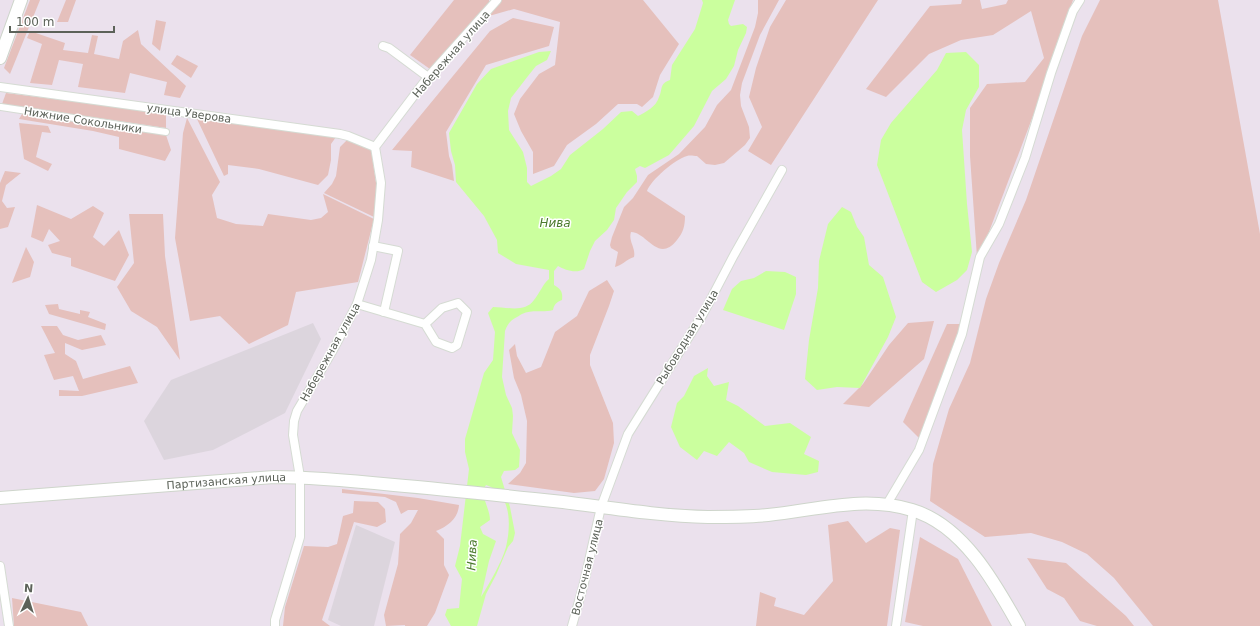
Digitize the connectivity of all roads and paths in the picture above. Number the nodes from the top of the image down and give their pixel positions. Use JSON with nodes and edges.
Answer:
{"nodes":[{"id":1,"x":21,"y":0,"type":"edge"},
{"id":2,"x":497,"y":0,"type":"edge"},
{"id":3,"x":1080,"y":0,"type":"edge"},
{"id":4,"x":383,"y":46,"type":"dead end"},
{"id":5,"x":0,"y":58,"type":"edge"},
{"id":6,"x":428,"y":77,"type":"junction"},
{"id":7,"x":0,"y":87,"type":"edge"},
{"id":8,"x":1,"y":107,"type":"edge"},
{"id":9,"x":166,"y":132,"type":"dead end"},
{"id":10,"x":375,"y":147,"type":"junction"},
{"id":11,"x":782,"y":170,"type":"dead end"},
{"id":12,"x":373,"y":246,"type":"junction"},
{"id":13,"x":358,"y":304,"type":"junction"},
{"id":14,"x":384,"y":312,"type":"junction"},
{"id":15,"x":425,"y":324,"type":"junction"},
{"id":16,"x":300,"y":477,"type":"junction"},
{"id":17,"x":0,"y":498,"type":"edge"},
{"id":18,"x":887,"y":504,"type":"junction"},
{"id":19,"x":601,"y":507,"type":"junction"},
{"id":20,"x":913,"y":510,"type":"junction"},
{"id":21,"x":0,"y":566,"type":"edge"},
{"id":22,"x":9,"y":626,"type":"edge"},
{"id":23,"x":275,"y":626,"type":"edge"},
{"id":24,"x":572,"y":626,"type":"edge"},
{"id":25,"x":896,"y":626,"type":"edge"},
{"id":26,"x":1019,"y":626,"type":"edge"}],
"edges":[{"from":1,"to":5,"type":"main road"},
{"from":2,"to":6,"type":"street","name":"Набережная улица"},
{"from":3,"to":18,"type":"street"},
{"from":4,"to":6,"type":"street"},
{"from":6,"to":10,"type":"street","name":"Набережная улица"},
{"from":7,"to":10,"type":"street","name":"улица Уверова"},
{"from":8,"to":9,"type":"street","name":"Нижние Сокольники"},
{"from":10,"to":12,"type":"street","name":"Набережная улица"},
{"from":11,"to":19,"type":"street","name":"Рыбоводная улица"},
{"from":12,"to":13,"type":"street","name":"Набережная улица"},
{"from":12,"to":14,"type":"street"},
{"from":13,"to":14,"type":"street"},
{"from":13,"to":16,"type":"street","name":"Набережная улица"},
{"from":14,"to":15,"type":"street"},
{"from":15,"to":15,"type":"street"},
{"from":16,"to":17,"type":"main road","name":"Партизанская улица"},
{"from":16,"to":19,"type":"main road","name":"Партизанская улица"},
{"from":16,"to":23,"type":"street","name":"Набережная улица"},
{"from":18,"to":19,"type":"main road","name":"Партизанская улица"},
{"from":18,"to":20,"type":"main road","name":"Партизанская улица"},
{"from":19,"to":24,"type":"street","name":"Восточная улица"},
{"from":20,"to":25,"type":"street"},
{"from":20,"to":26,"type":"main road","name":"Партизанская улица"},
{"from":21,"to":22,"type":"street"}]}
